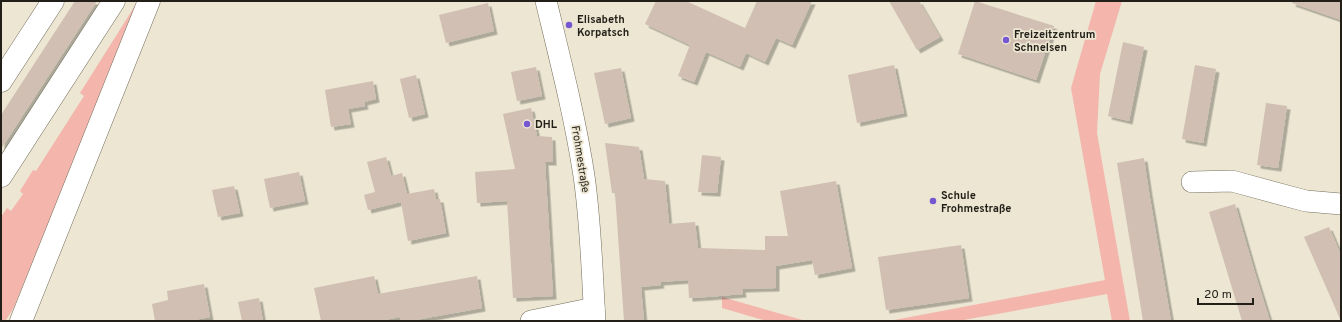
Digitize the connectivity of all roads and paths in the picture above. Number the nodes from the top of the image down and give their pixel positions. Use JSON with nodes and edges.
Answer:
{"nodes":[{"id":1,"x":53,"y":1,"type":"edge"},
{"id":2,"x":114,"y":1,"type":"edge"},
{"id":3,"x":149,"y":1,"type":"edge"},
{"id":4,"x":546,"y":1,"type":"edge"},
{"id":5,"x":1,"y":81,"type":"edge"},
{"id":6,"x":1,"y":176,"type":"edge"},
{"id":7,"x":1192,"y":182,"type":"dead end"},
{"id":8,"x":1341,"y":204,"type":"edge"},
{"id":9,"x":595,"y":315,"type":"edge"},
{"id":10,"x":21,"y":321,"type":"edge"},
{"id":11,"x":531,"y":321,"type":"edge"}],
"edges":[{"from":1,"to":5,"type":"highway"},
{"from":2,"to":6,"type":"highway"},
{"from":3,"to":10,"type":"highway"},
{"from":4,"to":9,"type":"street","name":"Frohmestraße"},
{"from":7,"to":8,"type":"street"},
{"from":9,"to":11,"type":"street"}]}
